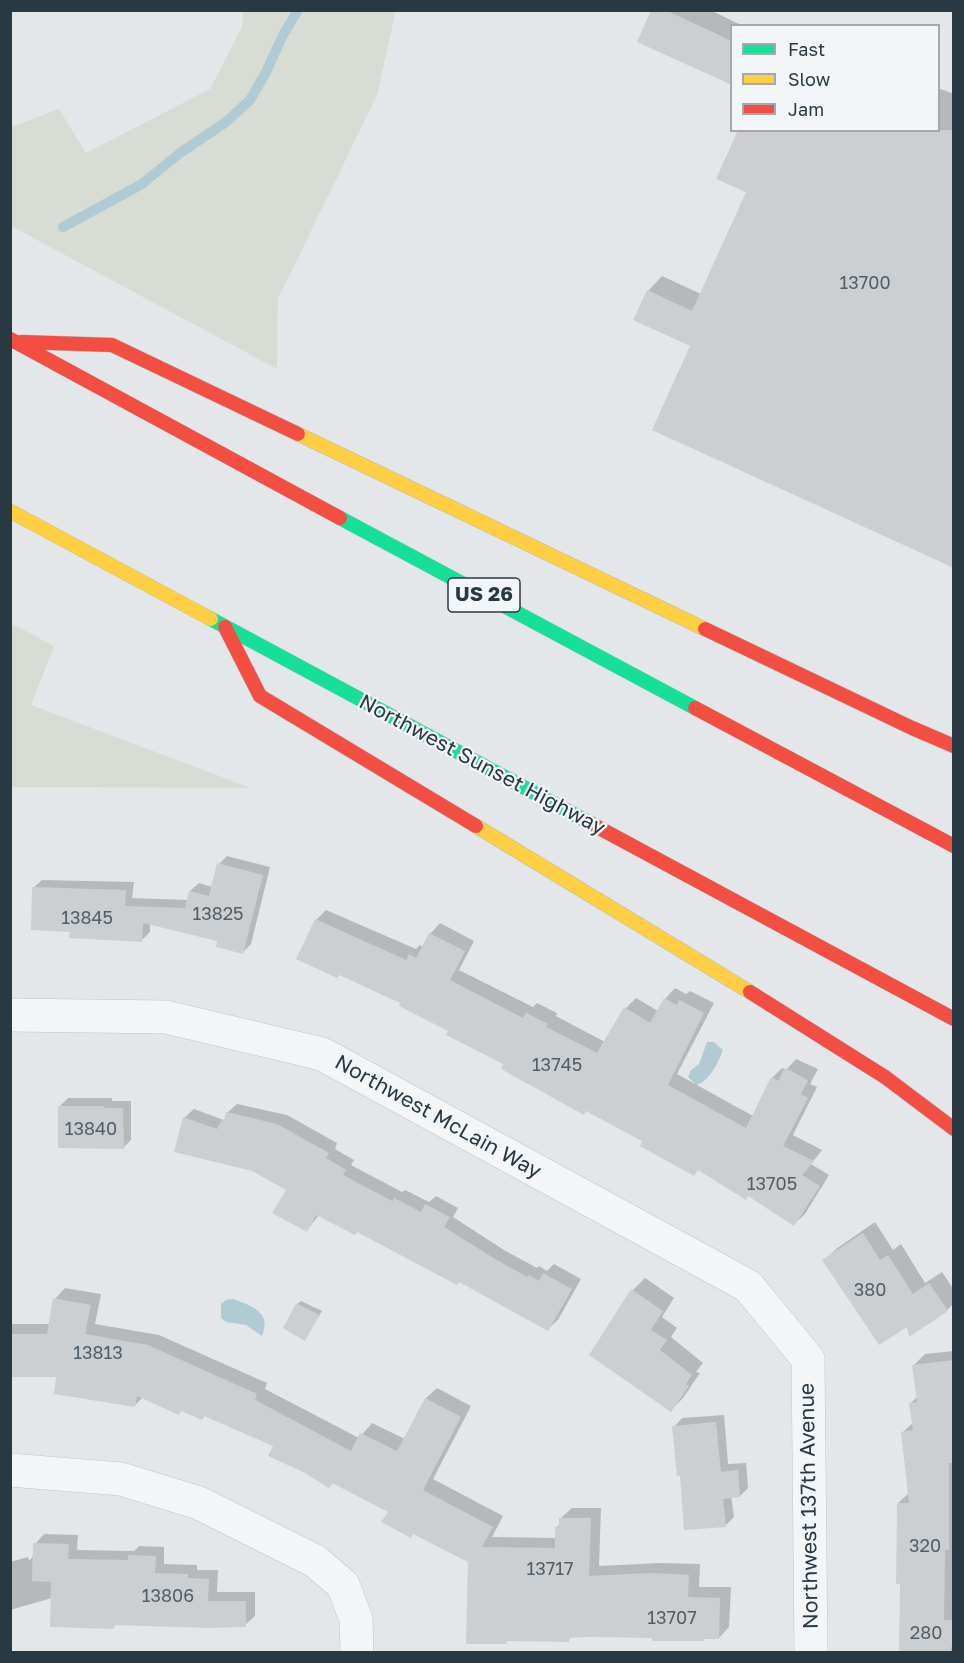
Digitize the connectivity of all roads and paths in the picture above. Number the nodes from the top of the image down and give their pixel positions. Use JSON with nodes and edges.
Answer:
{"nodes":[{"id":1,"x":13,"y":340,"type":"edge"},
{"id":2,"x":10,"y":511,"type":"edge"},
{"id":3,"x":225,"y":627,"type":"junction"},
{"id":4,"x":954,"y":746,"type":"edge"},
{"id":5,"x":954,"y":846,"type":"edge"},
{"id":6,"x":10,"y":1015,"type":"edge"},
{"id":7,"x":954,"y":1019,"type":"edge"},
{"id":8,"x":954,"y":1129,"type":"edge"},
{"id":9,"x":808,"y":1359,"type":"joint"},
{"id":10,"x":10,"y":1470,"type":"edge"},
{"id":11,"x":357,"y":1653,"type":"edge"},
{"id":12,"x":811,"y":1653,"type":"edge"}],
"edges":[{"from":1,"to":4,"type":"highway"},
{"from":1,"to":5,"type":"highway","number":"US 26"},
{"from":2,"to":3,"type":"highway","name":"Northwest Sunset Highway"},
{"from":3,"to":7,"type":"highway","name":"Northwest Sunset Highway"},
{"from":3,"to":8,"type":"highway"},
{"from":6,"to":9,"type":"street","name":"Northwest McLain Way"},
{"from":9,"to":12,"type":"street","name":"Northwest 137th Avenue"},
{"from":10,"to":11,"type":"street"}]}
